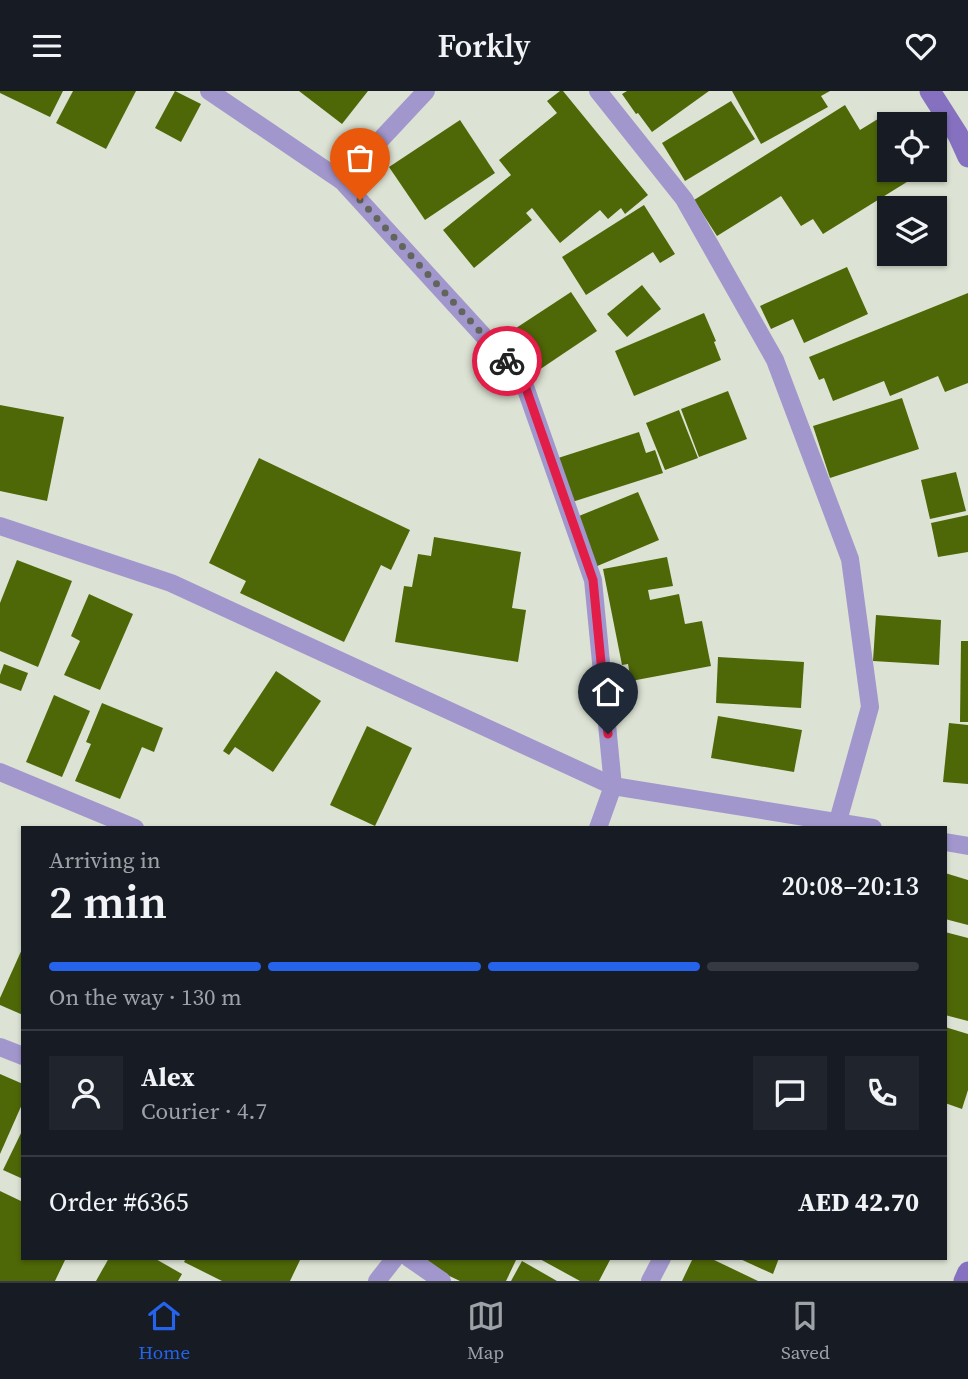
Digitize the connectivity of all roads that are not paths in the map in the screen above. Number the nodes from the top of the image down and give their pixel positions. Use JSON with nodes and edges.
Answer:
{"nodes":[{"id":1,"x":209,"y":91,"type":"edge"},
{"id":2,"x":426,"y":91,"type":"edge"},
{"id":3,"x":598,"y":91,"type":"edge"},
{"id":4,"x":930,"y":91,"type":"edge"},
{"id":5,"x":968,"y":157,"type":"edge"},
{"id":6,"x":342,"y":181,"type":"junction"},
{"id":7,"x":0,"y":526,"type":"edge"},
{"id":8,"x":0,"y":772,"type":"edge"},
{"id":9,"x":614,"y":786,"type":"junction"},
{"id":10,"x":837,"y":824,"type":"edge"},
{"id":11,"x":130,"y":826,"type":"edge"},
{"id":12,"x":599,"y":826,"type":"edge"},
{"id":13,"x":855,"y":826,"type":"edge"},
{"id":14,"x":947,"y":842,"type":"edge"},
{"id":15,"x":968,"y":846,"type":"edge"},
{"id":16,"x":0,"y":1047,"type":"edge"},
{"id":17,"x":21,"y":1055,"type":"edge"},
{"id":18,"x":393,"y":1260,"type":"edge"},
{"id":19,"x":412,"y":1260,"type":"edge"},
{"id":20,"x":661,"y":1260,"type":"edge"},
{"id":21,"x":968,"y":1272,"type":"edge"},
{"id":22,"x":377,"y":1281,"type":"edge"},
{"id":23,"x":442,"y":1281,"type":"edge"},
{"id":24,"x":650,"y":1281,"type":"edge"},
{"id":25,"x":964,"y":1281,"type":"edge"}],
"edges":[{"from":1,"to":6,"type":"street"},
{"from":2,"to":6,"type":"street"},
{"from":3,"to":10,"type":"street"},
{"from":4,"to":5,"type":"main road"},
{"from":6,"to":9,"type":"street"},
{"from":7,"to":9,"type":"street"},
{"from":8,"to":11,"type":"street"},
{"from":9,"to":10,"type":"street"},
{"from":9,"to":12,"type":"street"},
{"from":10,"to":13,"type":"street"},
{"from":14,"to":15,"type":"street"},
{"from":16,"to":17,"type":"street"},
{"from":18,"to":22,"type":"street"},
{"from":19,"to":23,"type":"street"},
{"from":20,"to":24,"type":"street"},
{"from":21,"to":25,"type":"main road"}]}
